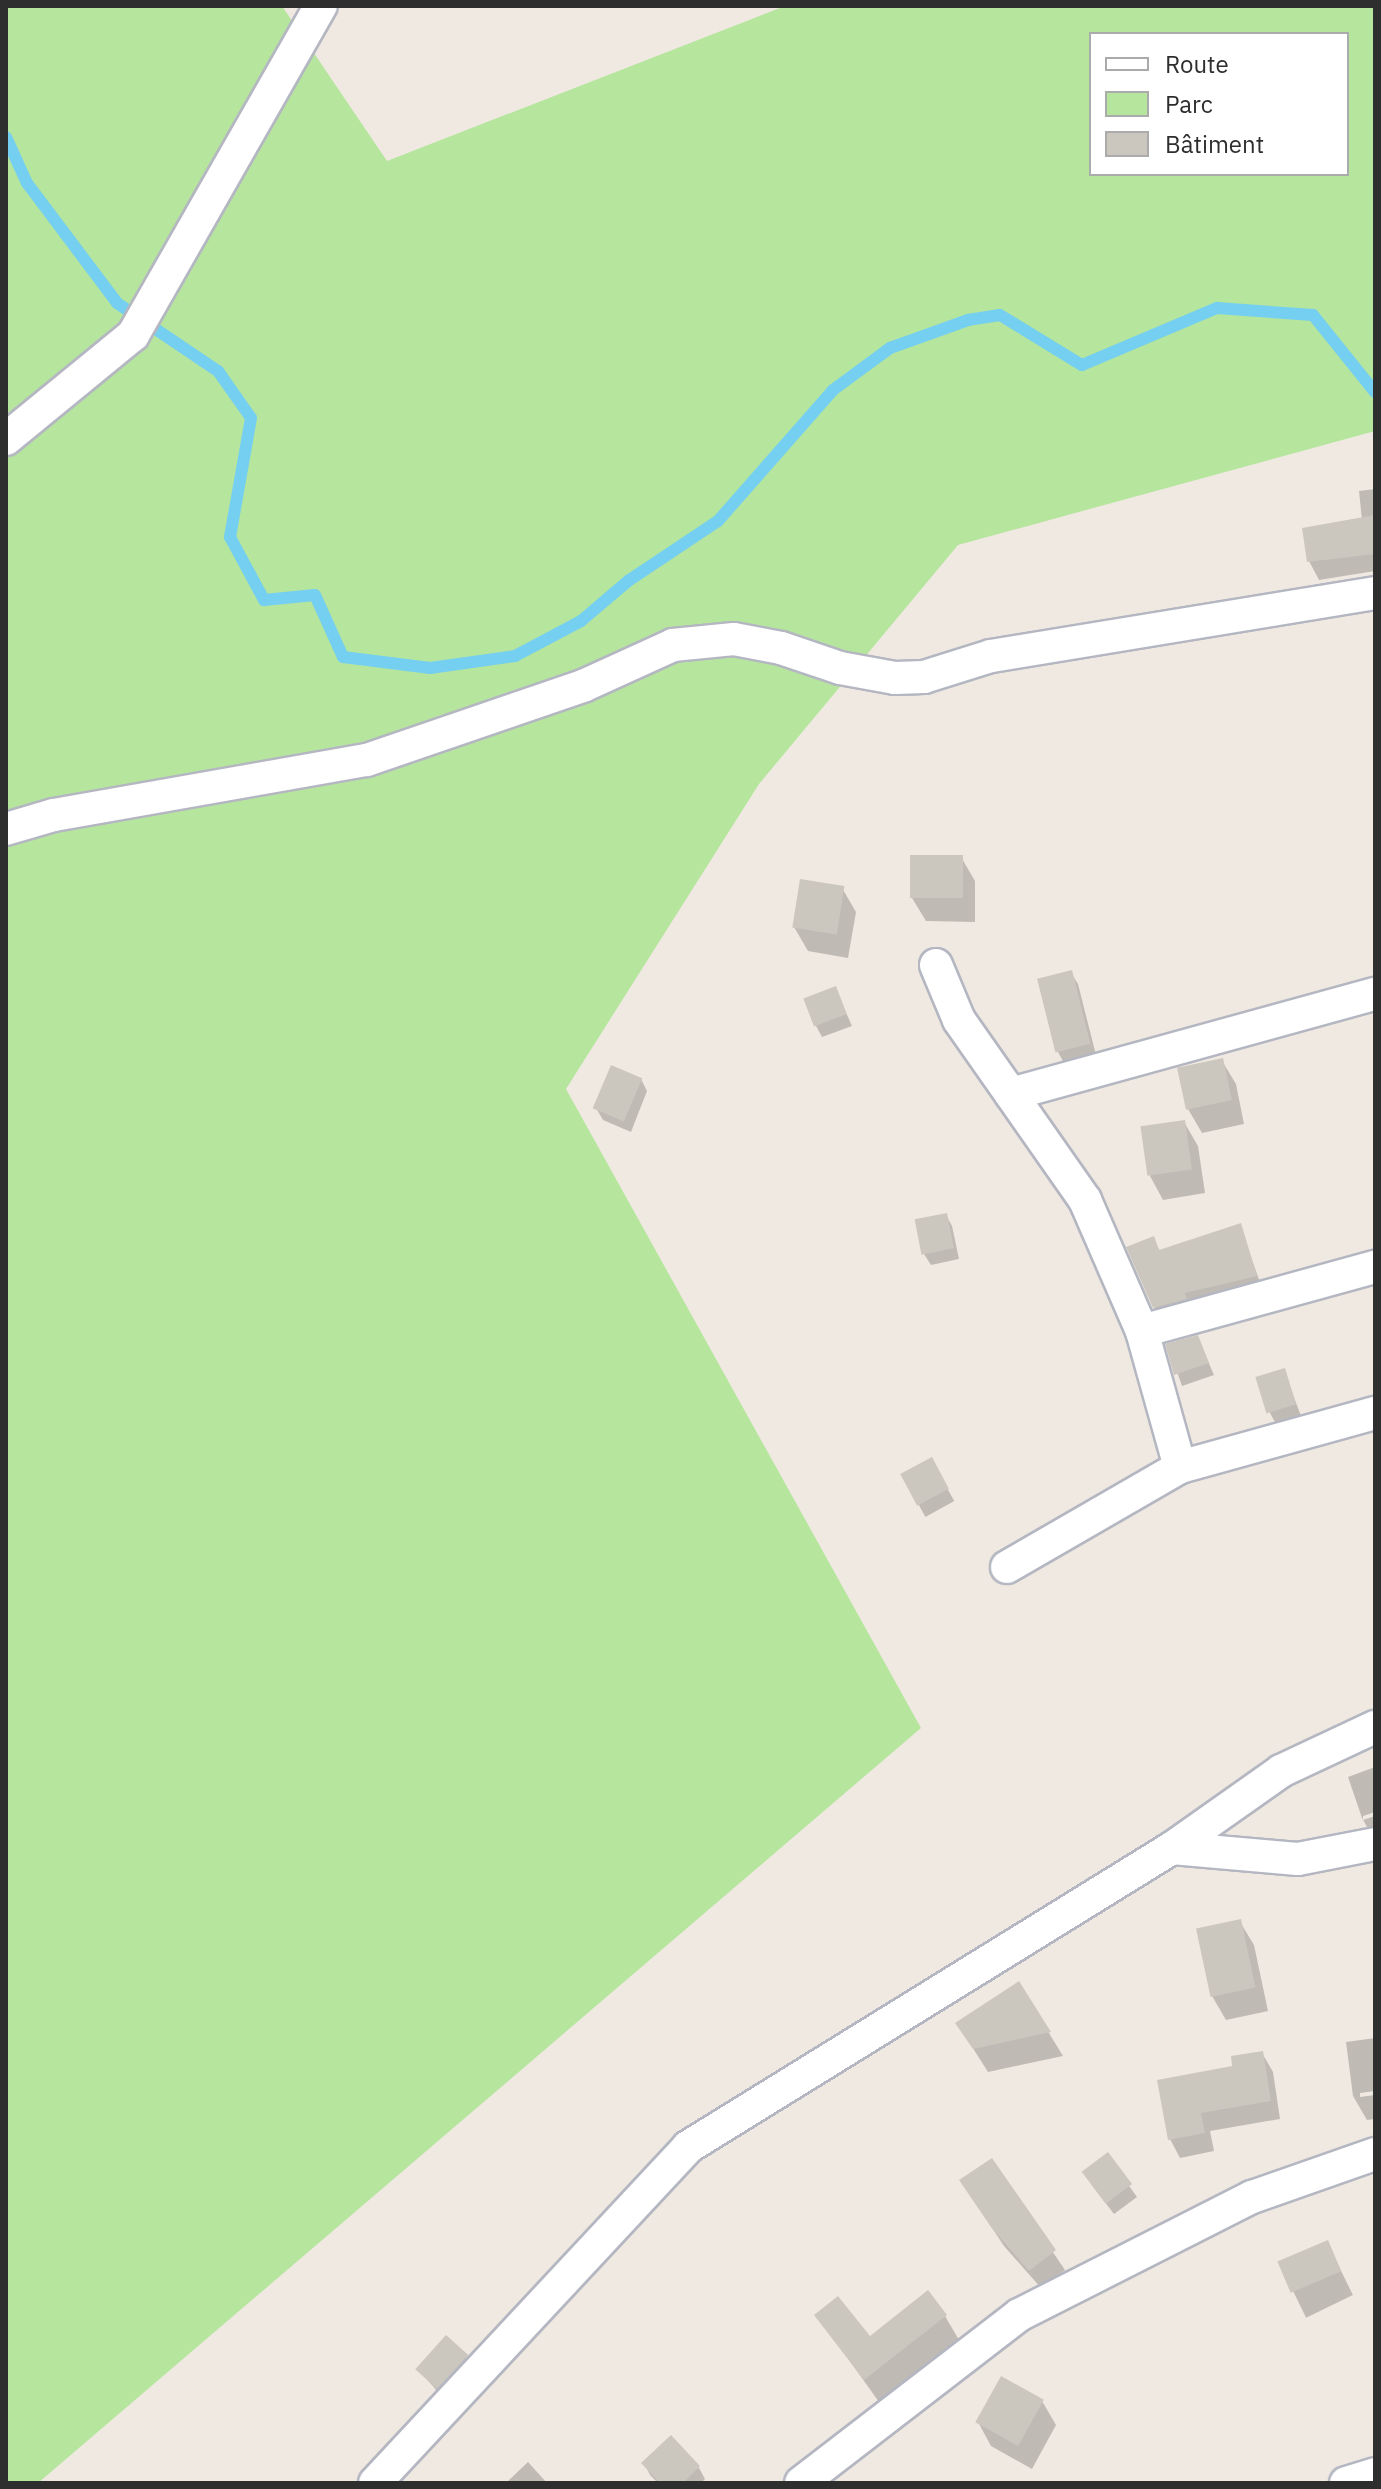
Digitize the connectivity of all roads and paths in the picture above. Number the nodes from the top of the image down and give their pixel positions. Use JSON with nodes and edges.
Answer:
{"nodes":[{"id":1,"x":321,"y":6,"type":"edge"},
{"id":2,"x":6,"y":439,"type":"edge"},
{"id":3,"x":1375,"y":593,"type":"edge"},
{"id":4,"x":6,"y":829,"type":"edge"},
{"id":5,"x":936,"y":965,"type":"dead end"},
{"id":6,"x":1375,"y":994,"type":"edge"},
{"id":7,"x":1011,"y":1094,"type":"junction"},
{"id":8,"x":1375,"y":1267,"type":"edge"},
{"id":9,"x":1142,"y":1331,"type":"junction"},
{"id":10,"x":1375,"y":1413,"type":"edge"},
{"id":11,"x":1180,"y":1467,"type":"junction"},
{"id":12,"x":1007,"y":1567,"type":"dead end"},
{"id":13,"x":1375,"y":1727,"type":"edge"},
{"id":14,"x":1375,"y":1844,"type":"edge"},
{"id":15,"x":1172,"y":1848,"type":"junction"},
{"id":16,"x":1375,"y":2154,"type":"edge"},
{"id":17,"x":1375,"y":2474,"type":"edge"},
{"id":18,"x":375,"y":2483,"type":"edge"},
{"id":19,"x":801,"y":2483,"type":"edge"},
{"id":20,"x":1346,"y":2483,"type":"edge"}],
"edges":[{"from":1,"to":2,"type":"street"},
{"from":3,"to":4,"type":"street"},
{"from":5,"to":7,"type":"street"},
{"from":6,"to":7,"type":"street"},
{"from":7,"to":9,"type":"street"},
{"from":8,"to":9,"type":"street"},
{"from":9,"to":11,"type":"street"},
{"from":10,"to":11,"type":"street"},
{"from":11,"to":12,"type":"street"},
{"from":13,"to":15,"type":"street"},
{"from":14,"to":15,"type":"street"},
{"from":15,"to":18,"type":"street"},
{"from":16,"to":19,"type":"street"},
{"from":17,"to":20,"type":"street"}]}
